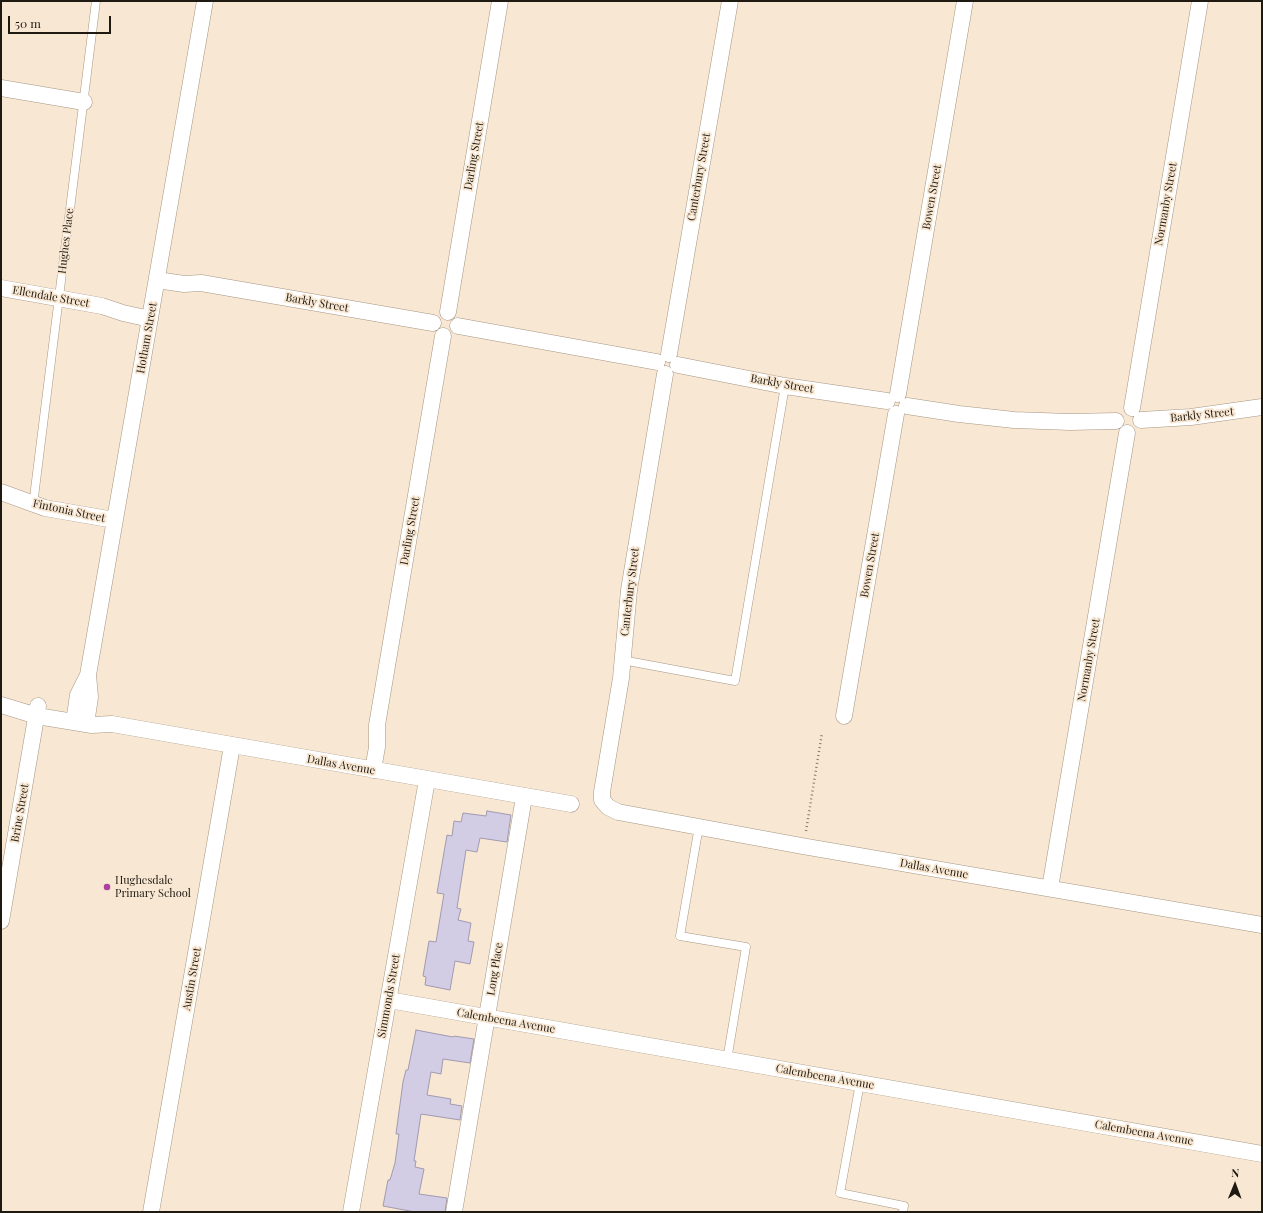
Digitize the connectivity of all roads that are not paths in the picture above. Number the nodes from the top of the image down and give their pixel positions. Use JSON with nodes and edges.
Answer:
{"nodes":[{"id":1,"x":96,"y":1,"type":"edge"},
{"id":2,"x":205,"y":1,"type":"edge"},
{"id":3,"x":500,"y":1,"type":"edge"},
{"id":4,"x":730,"y":1,"type":"edge"},
{"id":5,"x":965,"y":1,"type":"edge"},
{"id":6,"x":1200,"y":1,"type":"edge"},
{"id":7,"x":1,"y":88,"type":"edge"},
{"id":8,"x":84,"y":102,"type":"junction"},
{"id":9,"x":158,"y":275,"type":"junction"},
{"id":10,"x":1,"y":288,"type":"edge"},
{"id":11,"x":59,"y":298,"type":"junction"},
{"id":12,"x":448,"y":312,"type":"junction"},
{"id":13,"x":151,"y":314,"type":"junction"},
{"id":14,"x":433,"y":323,"type":"junction"},
{"id":15,"x":458,"y":326,"type":"junction"},
{"id":16,"x":443,"y":336,"type":"junction"},
{"id":17,"x":667,"y":364,"type":"junction"},
{"id":18,"x":785,"y":386,"type":"junction"},
{"id":19,"x":897,"y":404,"type":"junction"},
{"id":20,"x":1262,"y":407,"type":"edge"},
{"id":21,"x":1137,"y":414,"type":"junction"},
{"id":22,"x":1116,"y":421,"type":"junction"},
{"id":23,"x":1127,"y":432,"type":"junction"},
{"id":24,"x":1,"y":492,"type":"edge"},
{"id":25,"x":33,"y":505,"type":"junction"},
{"id":26,"x":114,"y":520,"type":"junction"},
{"id":27,"x":622,"y":660,"type":"junction"},
{"id":28,"x":5,"y":705,"type":"edge"},
{"id":29,"x":38,"y":711,"type":"junction"},
{"id":30,"x":844,"y":716,"type":"dead end"},
{"id":31,"x":80,"y":718,"type":"junction"},
{"id":32,"x":232,"y":746,"type":"junction"},
{"id":33,"x":369,"y":769,"type":"junction"},
{"id":34,"x":427,"y":780,"type":"junction"},
{"id":35,"x":524,"y":797,"type":"junction"},
{"id":36,"x":571,"y":804,"type":"dead end"},
{"id":37,"x":608,"y":807,"type":"joint"},
{"id":38,"x":699,"y":826,"type":"junction"},
{"id":39,"x":1050,"y":888,"type":"junction"},
{"id":40,"x":1,"y":921,"type":"edge"},
{"id":41,"x":1262,"y":925,"type":"edge"},
{"id":42,"x":389,"y":1000,"type":"junction"},
{"id":43,"x":487,"y":1017,"type":"junction"},
{"id":44,"x":727,"y":1060,"type":"junction"},
{"id":45,"x":860,"y":1083,"type":"junction"},
{"id":46,"x":1262,"y":1154,"type":"edge"},
{"id":47,"x":151,"y":1212,"type":"edge"},
{"id":48,"x":351,"y":1212,"type":"edge"},
{"id":49,"x":454,"y":1212,"type":"edge"},
{"id":50,"x":903,"y":1212,"type":"edge"}],
"edges":[{"from":1,"to":8,"type":"lane","name":"Hughes Place"},
{"from":2,"to":9,"type":"street","name":"Hotham Street"},
{"from":3,"to":12,"type":"street","name":"Darling Street"},
{"from":4,"to":17,"type":"street","name":"Canterbury Street"},
{"from":5,"to":19,"type":"street","name":"Bowen Street"},
{"from":6,"to":21,"type":"street","name":"Normanby Street"},
{"from":7,"to":8,"type":"street"},
{"from":8,"to":11,"type":"lane","name":"Hughes Place"},
{"from":9,"to":13,"type":"street","name":"Hotham Street"},
{"from":9,"to":14,"type":"street","name":"Barkly Street"},
{"from":10,"to":11,"type":"street","name":"Ellendale Street"},
{"from":11,"to":13,"type":"street","name":"Ellendale Street"},
{"from":11,"to":25,"type":"lane","name":"Hughes Place"},
{"from":12,"to":14,"type":"street"},
{"from":12,"to":15,"type":"street"},
{"from":13,"to":26,"type":"street","name":"Hotham Street"},
{"from":14,"to":16,"type":"street"},
{"from":15,"to":16,"type":"street"},
{"from":15,"to":17,"type":"street","name":"Barkly Street"},
{"from":16,"to":33,"type":"street","name":"Darling Street"},
{"from":17,"to":18,"type":"street","name":"Barkly Street"},
{"from":17,"to":27,"type":"street","name":"Canterbury Street"},
{"from":18,"to":19,"type":"street","name":"Barkly Street"},
{"from":18,"to":27,"type":"lane"},
{"from":19,"to":22,"type":"street","name":"Barkly Street"},
{"from":19,"to":30,"type":"street","name":"Bowen Street"},
{"from":20,"to":21,"type":"street","name":"Barkly Street"},
{"from":21,"to":22,"type":"street"},
{"from":21,"to":23,"type":"street"},
{"from":22,"to":23,"type":"street"},
{"from":23,"to":39,"type":"street","name":"Normanby Street"},
{"from":24,"to":25,"type":"street","name":"Fintonia Street"},
{"from":25,"to":26,"type":"street","name":"Fintonia Street"},
{"from":26,"to":31,"type":"street","name":"Hotham Street"},
{"from":27,"to":37,"type":"street","name":"Canterbury Street"},
{"from":28,"to":29,"type":"street","name":"Dallas Avenue"},
{"from":29,"to":31,"type":"street","name":"Dallas Avenue"},
{"from":29,"to":40,"type":"street","name":"Brine Street"},
{"from":31,"to":32,"type":"street","name":"Dallas Avenue"},
{"from":32,"to":33,"type":"street","name":"Dallas Avenue"},
{"from":32,"to":47,"type":"street","name":"Austin Street"},
{"from":33,"to":34,"type":"street","name":"Dallas Avenue"},
{"from":34,"to":35,"type":"street","name":"Dallas Avenue"},
{"from":34,"to":42,"type":"street","name":"Simmonds Street"},
{"from":35,"to":36,"type":"street","name":"Dallas Avenue"},
{"from":35,"to":43,"type":"street","name":"Long Place"},
{"from":37,"to":38,"type":"street","name":"Dallas Avenue"},
{"from":38,"to":39,"type":"street","name":"Dallas Avenue"},
{"from":38,"to":44,"type":"lane"},
{"from":39,"to":41,"type":"street","name":"Dallas Avenue"},
{"from":42,"to":43,"type":"street","name":"Calembeena Avenue"},
{"from":42,"to":48,"type":"street","name":"Simmonds Street"},
{"from":43,"to":44,"type":"street","name":"Calembeena Avenue"},
{"from":43,"to":49,"type":"street","name":"Long Place"},
{"from":44,"to":45,"type":"street","name":"Calembeena Avenue"},
{"from":45,"to":46,"type":"street","name":"Calembeena Avenue"},
{"from":45,"to":50,"type":"lane"}]}
